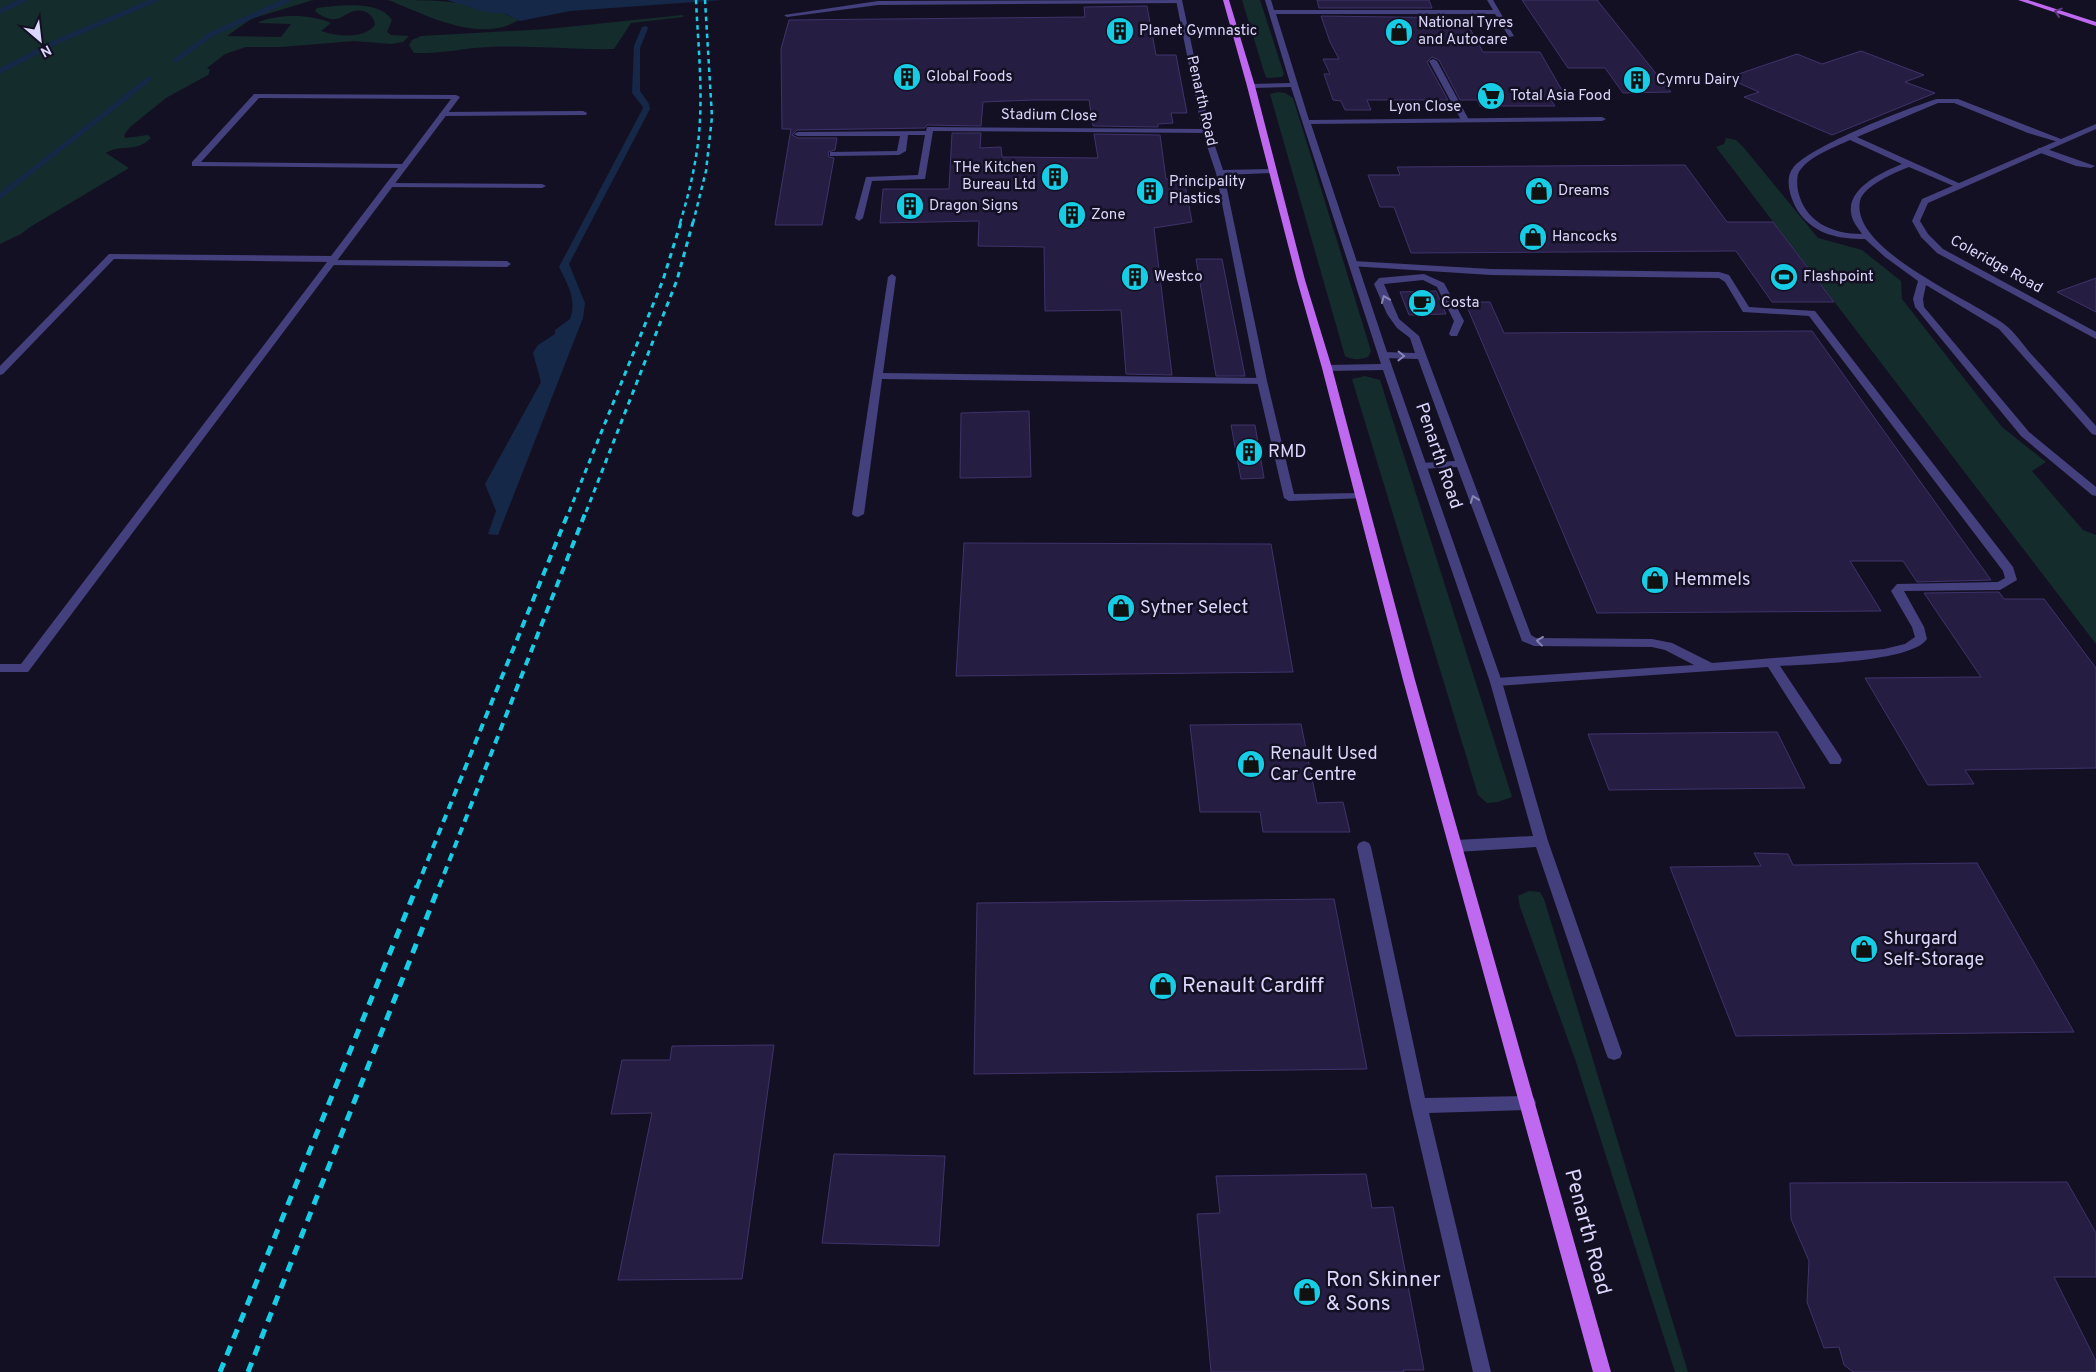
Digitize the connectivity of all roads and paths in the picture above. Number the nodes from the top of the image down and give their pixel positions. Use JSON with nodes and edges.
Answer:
{"nodes":[{"id":1,"x":1226,"y":0,"type":"edge"},
{"id":2,"x":1268,"y":0,"type":"edge"},
{"id":3,"x":1490,"y":0,"type":"edge"},
{"id":4,"x":2021,"y":0,"type":"edge"},
{"id":5,"x":1180,"y":1,"type":"edge"},
{"id":6,"x":1272,"y":12,"type":"junction"},
{"id":7,"x":1496,"y":12,"type":"junction"},
{"id":8,"x":2088,"y":13,"type":"dead end"},
{"id":9,"x":787,"y":15,"type":"dead end"},
{"id":10,"x":2096,"y":16,"type":"edge"},
{"id":11,"x":2096,"y":24,"type":"edge"},
{"id":12,"x":1511,"y":36,"type":"dead end"},
{"id":13,"x":1433,"y":61,"type":"dead end"},
{"id":14,"x":1294,"y":85,"type":"junction"},
{"id":15,"x":1250,"y":86,"type":"junction"},
{"id":16,"x":583,"y":113,"type":"dead end"},
{"id":17,"x":443,"y":114,"type":"junction"},
{"id":18,"x":1602,"y":119,"type":"dead end"},
{"id":19,"x":1465,"y":120,"type":"junction"},
{"id":20,"x":1307,"y":122,"type":"junction"},
{"id":21,"x":2096,"y":126,"type":"edge"},
{"id":22,"x":1206,"y":131,"type":"junction"},
{"id":23,"x":904,"y":133,"type":"junction"},
{"id":24,"x":929,"y":133,"type":"junction"},
{"id":25,"x":798,"y":134,"type":"dead end"},
{"id":26,"x":1851,"y":137,"type":"junction"},
{"id":27,"x":2062,"y":141,"type":"junction"},
{"id":28,"x":2041,"y":150,"type":"junction"},
{"id":29,"x":833,"y":154,"type":"dead end"},
{"id":30,"x":1909,"y":164,"type":"junction"},
{"id":31,"x":2094,"y":165,"type":"edge"},
{"id":32,"x":404,"y":166,"type":"junction"},
{"id":33,"x":1271,"y":171,"type":"junction"},
{"id":34,"x":1220,"y":173,"type":"junction"},
{"id":35,"x":390,"y":184,"type":"junction"},
{"id":36,"x":1959,"y":185,"type":"junction"},
{"id":37,"x":542,"y":186,"type":"dead end"},
{"id":38,"x":859,"y":218,"type":"dead end"},
{"id":39,"x":1868,"y":236,"type":"junction"},
{"id":40,"x":332,"y":261,"type":"junction"},
{"id":41,"x":507,"y":264,"type":"dead end"},
{"id":42,"x":1353,"y":264,"type":"junction"},
{"id":43,"x":892,"y":277,"type":"dead end"},
{"id":44,"x":1922,"y":279,"type":"junction"},
{"id":45,"x":1454,"y":334,"type":"dead end"},
{"id":46,"x":2096,"y":336,"type":"edge"},
{"id":47,"x":1383,"y":355,"type":"junction"},
{"id":48,"x":1420,"y":356,"type":"junction"},
{"id":49,"x":1387,"y":367,"type":"junction"},
{"id":50,"x":1327,"y":368,"type":"junction"},
{"id":51,"x":0,"y":372,"type":"edge"},
{"id":52,"x":879,"y":376,"type":"junction"},
{"id":53,"x":1262,"y":381,"type":"junction"},
{"id":54,"x":2096,"y":432,"type":"edge"},
{"id":55,"x":1461,"y":464,"type":"junction"},
{"id":56,"x":1421,"y":466,"type":"junction"},
{"id":57,"x":2096,"y":494,"type":"edge"},
{"id":58,"x":1360,"y":496,"type":"junction"},
{"id":59,"x":858,"y":514,"type":"dead end"},
{"id":60,"x":1771,"y":662,"type":"junction"},
{"id":61,"x":0,"y":668,"type":"edge"},
{"id":62,"x":1709,"y":668,"type":"junction"},
{"id":63,"x":1496,"y":682,"type":"junction"},
{"id":64,"x":1834,"y":760,"type":"dead end"},
{"id":65,"x":1541,"y":841,"type":"junction"},
{"id":66,"x":1456,"y":846,"type":"junction"},
{"id":67,"x":1364,"y":847,"type":"dead end"},
{"id":68,"x":1614,"y":1053,"type":"dead end"},
{"id":69,"x":1528,"y":1103,"type":"junction"},
{"id":70,"x":1419,"y":1106,"type":"junction"},
{"id":71,"x":1482,"y":1372,"type":"edge"},
{"id":72,"x":1602,"y":1372,"type":"edge"}],
"edges":[{"from":1,"to":15,"type":"main road","name":"Penarth Road"},
{"from":2,"to":6,"type":"street","name":"Penarth Road"},
{"from":3,"to":7,"type":"street"},
{"from":11,"to":4,"type":"main road","one_way":true},
{"from":5,"to":9,"type":"street"},
{"from":5,"to":22,"type":"street","name":"Penarth Road"},
{"from":6,"to":7,"type":"street"},
{"from":6,"to":14,"type":"street","name":"Penarth Road"},
{"from":7,"to":12,"type":"street"},
{"from":8,"to":10,"type":"main road"},
{"from":13,"to":19,"type":"street"},
{"from":14,"to":15,"type":"street"},
{"from":14,"to":20,"type":"street","name":"Penarth Road"},
{"from":15,"to":33,"type":"main road","name":"Penarth Road"},
{"from":16,"to":17,"type":"street"},
{"from":17,"to":32,"type":"street"},
{"from":17,"to":32,"type":"street"},
{"from":18,"to":19,"type":"street","name":"Lyon Close"},
{"from":19,"to":20,"type":"street","name":"Lyon Close"},
{"from":20,"to":42,"type":"street","name":"Penarth Road"},
{"from":21,"to":27,"type":"street","name":"Coleridge Road"},
{"from":22,"to":24,"type":"street","name":"Stadium Close"},
{"from":22,"to":34,"type":"street","name":"Penarth Road"},
{"from":23,"to":24,"type":"street"},
{"from":23,"to":25,"type":"street"},
{"from":23,"to":29,"type":"street"},
{"from":24,"to":38,"type":"street"},
{"from":26,"to":27,"type":"street"},
{"from":26,"to":30,"type":"street"},
{"from":26,"to":39,"type":"street"},
{"from":27,"to":28,"type":"street","name":"Coleridge Road"},
{"from":28,"to":31,"type":"street"},
{"from":28,"to":36,"type":"street","name":"Coleridge Road"},
{"from":30,"to":36,"type":"street"},
{"from":30,"to":39,"type":"street"},
{"from":32,"to":35,"type":"street"},
{"from":33,"to":34,"type":"street"},
{"from":33,"to":50,"type":"main road","name":"Penarth Road"},
{"from":34,"to":53,"type":"street","name":"Penarth Road"},
{"from":35,"to":37,"type":"street"},
{"from":35,"to":40,"type":"street"},
{"from":36,"to":46,"type":"street","name":"Coleridge Road"},
{"from":39,"to":44,"type":"street"},
{"from":40,"to":41,"type":"street"},
{"from":40,"to":51,"type":"street"},
{"from":40,"to":61,"type":"street"},
{"from":42,"to":47,"type":"street","name":"Penarth Road"},
{"from":42,"to":60,"type":"street"},
{"from":43,"to":52,"type":"street"},
{"from":44,"to":54,"type":"street"},
{"from":44,"to":57,"type":"street"},
{"from":48,"to":45,"type":"street","one_way":true},
{"from":47,"to":48,"type":"street","one_way":true},
{"from":47,"to":49,"type":"street","name":"Penarth Road"},
{"from":48,"to":55,"type":"street"},
{"from":49,"to":50,"type":"street"},
{"from":49,"to":56,"type":"street","name":"Penarth Road"},
{"from":50,"to":58,"type":"main road","name":"Penarth Road"},
{"from":52,"to":53,"type":"street"},
{"from":52,"to":59,"type":"street"},
{"from":53,"to":58,"type":"street","name":"Penarth Road"},
{"from":55,"to":56,"type":"street"},
{"from":62,"to":55,"type":"street","one_way":true},
{"from":56,"to":63,"type":"street","name":"Penarth Road"},
{"from":58,"to":66,"type":"main road","name":"Penarth Road"},
{"from":60,"to":62,"type":"street"},
{"from":60,"to":64,"type":"street"},
{"from":62,"to":63,"type":"street"},
{"from":63,"to":65,"type":"street","name":"Penarth Road"},
{"from":65,"to":66,"type":"street"},
{"from":65,"to":68,"type":"street","name":"Penarth Road"},
{"from":66,"to":69,"type":"main road","name":"Penarth Road"},
{"from":67,"to":70,"type":"street"},
{"from":69,"to":70,"type":"street"},
{"from":69,"to":72,"type":"main road","name":"Penarth Road"},
{"from":70,"to":71,"type":"street"}]}
